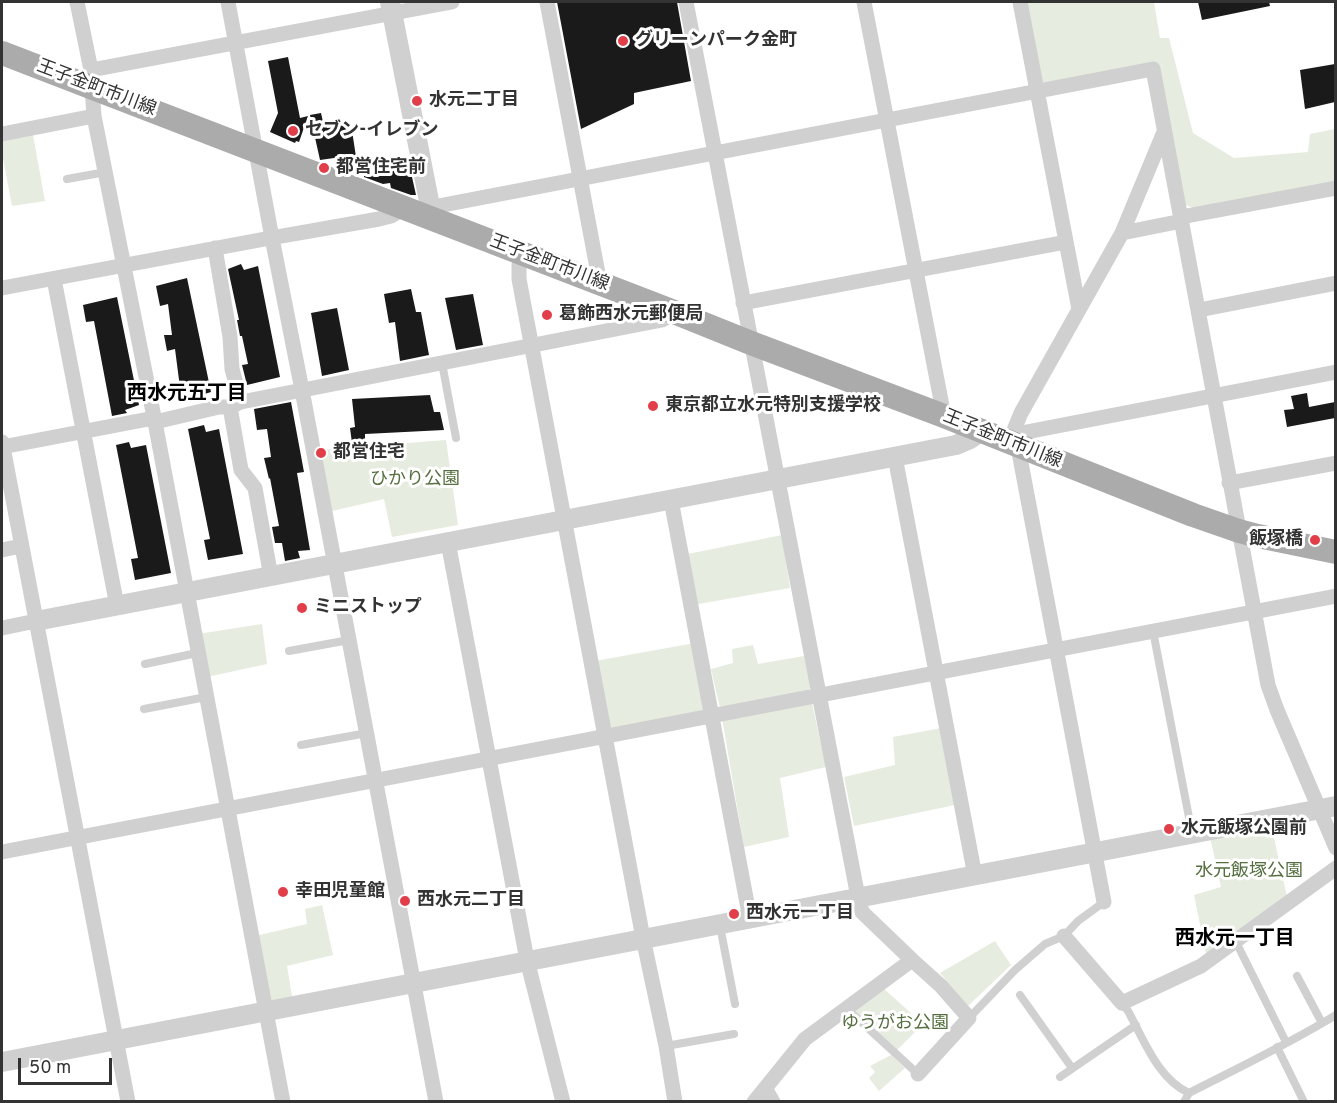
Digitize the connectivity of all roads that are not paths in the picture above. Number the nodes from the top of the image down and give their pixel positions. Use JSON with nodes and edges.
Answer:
{"nodes":[{"id":1,"x":77,"y":2,"type":"edge"},
{"id":2,"x":228,"y":2,"type":"edge"},
{"id":3,"x":452,"y":2,"type":"edge"},
{"id":4,"x":547,"y":2,"type":"edge"},
{"id":5,"x":686,"y":2,"type":"edge"},
{"id":6,"x":864,"y":2,"type":"edge"},
{"id":7,"x":1020,"y":2,"type":"edge"},
{"id":8,"x":391,"y":7,"type":"edge"},
{"id":9,"x":236,"y":42,"type":"junction"},
{"id":10,"x":2,"y":53,"type":"edge"},
{"id":11,"x":89,"y":81,"type":"junction"},
{"id":12,"x":1037,"y":90,"type":"junction"},
{"id":13,"x":94,"y":116,"type":"junction"},
{"id":14,"x":887,"y":120,"type":"junction"},
{"id":15,"x":1164,"y":132,"type":"junction"},
{"id":16,"x":2,"y":134,"type":"edge"},
{"id":17,"x":256,"y":152,"type":"junction"},
{"id":18,"x":714,"y":152,"type":"junction"},
{"id":19,"x":106,"y":172,"type":"junction"},
{"id":20,"x":581,"y":178,"type":"junction"},
{"id":21,"x":67,"y":179,"type":"dead end"},
{"id":22,"x":1335,"y":188,"type":"edge"},
{"id":23,"x":404,"y":208,"type":"junction"},
{"id":24,"x":428,"y":211,"type":"junction"},
{"id":25,"x":1181,"y":219,"type":"junction"},
{"id":26,"x":1122,"y":233,"type":"junction"},
{"id":27,"x":272,"y":238,"type":"junction"},
{"id":28,"x":1066,"y":242,"type":"junction"},
{"id":29,"x":215,"y":248,"type":"junction"},
{"id":30,"x":522,"y":254,"type":"junction"},
{"id":31,"x":124,"y":265,"type":"junction"},
{"id":32,"x":916,"y":269,"type":"junction"},
{"id":33,"x":54,"y":279,"type":"junction"},
{"id":34,"x":1335,"y":283,"type":"edge"},
{"id":35,"x":600,"y":284,"type":"junction"},
{"id":36,"x":2,"y":288,"type":"edge"},
{"id":37,"x":744,"y":303,"type":"junction"},
{"id":38,"x":1079,"y":309,"type":"junction"},
{"id":39,"x":669,"y":310,"type":"junction"},
{"id":40,"x":1199,"y":310,"type":"junction"},
{"id":41,"x":751,"y":343,"type":"junction"},
{"id":42,"x":531,"y":346,"type":"junction"},
{"id":43,"x":442,"y":363,"type":"junction"},
{"id":44,"x":1335,"y":372,"type":"edge"},
{"id":45,"x":302,"y":390,"type":"junction"},
{"id":46,"x":1214,"y":396,"type":"junction"},
{"id":47,"x":235,"y":405,"type":"junction"},
{"id":48,"x":944,"y":416,"type":"junction"},
{"id":49,"x":154,"y":420,"type":"junction"},
{"id":50,"x":83,"y":431,"type":"junction"},
{"id":51,"x":982,"y":432,"type":"junction"},
{"id":52,"x":456,"y":438,"type":"dead end"},
{"id":53,"x":1013,"y":441,"type":"junction"},
{"id":54,"x":2,"y":446,"type":"edge"},
{"id":55,"x":895,"y":457,"type":"junction"},
{"id":56,"x":1335,"y":463,"type":"edge"},
{"id":57,"x":778,"y":478,"type":"junction"},
{"id":58,"x":1229,"y":483,"type":"junction"},
{"id":59,"x":671,"y":500,"type":"junction"},
{"id":60,"x":565,"y":519,"type":"junction"},
{"id":61,"x":1239,"y":531,"type":"junction"},
{"id":62,"x":448,"y":542,"type":"junction"},
{"id":63,"x":21,"y":546,"type":"junction"},
{"id":64,"x":2,"y":550,"type":"edge"},
{"id":65,"x":1335,"y":552,"type":"edge"},
{"id":66,"x":335,"y":564,"type":"junction"},
{"id":67,"x":272,"y":577,"type":"junction"},
{"id":68,"x":186,"y":592,"type":"junction"},
{"id":69,"x":1335,"y":596,"type":"edge"},
{"id":70,"x":117,"y":606,"type":"junction"},
{"id":71,"x":1255,"y":612,"type":"junction"},
{"id":72,"x":36,"y":621,"type":"junction"},
{"id":73,"x":2,"y":628,"type":"edge"},
{"id":74,"x":1153,"y":631,"type":"junction"},
{"id":75,"x":349,"y":640,"type":"junction"},
{"id":76,"x":1055,"y":650,"type":"junction"},
{"id":77,"x":289,"y":651,"type":"dead end"},
{"id":78,"x":197,"y":653,"type":"junction"},
{"id":79,"x":145,"y":663,"type":"dead end"},
{"id":80,"x":936,"y":673,"type":"junction"},
{"id":81,"x":818,"y":695,"type":"junction"},
{"id":82,"x":206,"y":697,"type":"junction"},
{"id":83,"x":144,"y":709,"type":"dead end"},
{"id":84,"x":711,"y":716,"type":"junction"},
{"id":85,"x":367,"y":733,"type":"junction"},
{"id":86,"x":606,"y":737,"type":"junction"},
{"id":87,"x":301,"y":745,"type":"dead end"},
{"id":88,"x":489,"y":759,"type":"junction"},
{"id":89,"x":377,"y":781,"type":"junction"},
{"id":90,"x":1327,"y":808,"type":"edge"},
{"id":91,"x":228,"y":809,"type":"junction"},
{"id":92,"x":1192,"y":833,"type":"junction"},
{"id":93,"x":77,"y":837,"type":"junction"},
{"id":94,"x":1335,"y":848,"type":"edge"},
{"id":95,"x":2,"y":852,"type":"edge"},
{"id":96,"x":1094,"y":852,"type":"junction"},
{"id":97,"x":1335,"y":868,"type":"edge"},
{"id":98,"x":975,"y":876,"type":"junction"},
{"id":99,"x":858,"y":897,"type":"junction"},
{"id":100,"x":1104,"y":902,"type":"joint"},
{"id":101,"x":750,"y":919,"type":"junction"},
{"id":102,"x":720,"y":925,"type":"junction"},
{"id":103,"x":1064,"y":936,"type":"junction"},
{"id":104,"x":643,"y":938,"type":"junction"},
{"id":105,"x":1235,"y":940,"type":"junction"},
{"id":106,"x":527,"y":960,"type":"junction"},
{"id":107,"x":912,"y":960,"type":"junction"},
{"id":108,"x":1297,"y":976,"type":"dead end"},
{"id":109,"x":414,"y":983,"type":"junction"},
{"id":110,"x":1020,"y":995,"type":"dead end"},
{"id":111,"x":1122,"y":1003,"type":"junction"},
{"id":112,"x":735,"y":1004,"type":"dead end"},
{"id":113,"x":847,"y":1009,"type":"junction"},
{"id":114,"x":266,"y":1011,"type":"junction"},
{"id":115,"x":1335,"y":1015,"type":"edge"},
{"id":116,"x":969,"y":1018,"type":"junction"},
{"id":117,"x":1322,"y":1023,"type":"junction"},
{"id":118,"x":1136,"y":1025,"type":"junction"},
{"id":119,"x":734,"y":1034,"type":"dead end"},
{"id":120,"x":116,"y":1039,"type":"junction"},
{"id":121,"x":1286,"y":1042,"type":"junction"},
{"id":122,"x":666,"y":1046,"type":"junction"},
{"id":123,"x":1277,"y":1047,"type":"junction"},
{"id":124,"x":2,"y":1062,"type":"edge"},
{"id":125,"x":1072,"y":1068,"type":"junction"},
{"id":126,"x":918,"y":1074,"type":"joint"},
{"id":127,"x":1060,"y":1077,"type":"dead end"},
{"id":128,"x":1189,"y":1094,"type":"junction"},
{"id":129,"x":769,"y":1095,"type":"edge"},
{"id":130,"x":128,"y":1101,"type":"edge"},
{"id":131,"x":283,"y":1101,"type":"edge"},
{"id":132,"x":436,"y":1101,"type":"edge"},
{"id":133,"x":563,"y":1101,"type":"edge"},
{"id":134,"x":675,"y":1101,"type":"edge"},
{"id":135,"x":754,"y":1101,"type":"edge"},
{"id":136,"x":1184,"y":1101,"type":"edge"},
{"id":137,"x":1304,"y":1101,"type":"edge"}],
"edges":[{"from":1,"to":11,"type":"street"},
{"from":2,"to":9,"type":"street"},
{"from":3,"to":8,"type":"street"},
{"from":4,"to":20,"type":"street"},
{"from":5,"to":18,"type":"street"},
{"from":6,"to":14,"type":"street"},
{"from":7,"to":12,"type":"street"},
{"from":8,"to":9,"type":"street"},
{"from":8,"to":24,"type":"street"},
{"from":9,"to":11,"type":"street"},
{"from":9,"to":17,"type":"street"},
{"from":10,"to":11,"type":"main road","name":"王子金町市川線"},
{"from":11,"to":13,"type":"street"},
{"from":11,"to":17,"type":"main road","name":"王子金町市川線"},
{"from":12,"to":14,"type":"street"},
{"from":12,"to":15,"type":"street"},
{"from":12,"to":28,"type":"street"},
{"from":13,"to":16,"type":"street"},
{"from":13,"to":19,"type":"street"},
{"from":14,"to":18,"type":"street"},
{"from":14,"to":32,"type":"street"},
{"from":15,"to":25,"type":"street"},
{"from":15,"to":26,"type":"street"},
{"from":17,"to":23,"type":"main road","name":"王子金町市川線"},
{"from":17,"to":27,"type":"street"},
{"from":18,"to":20,"type":"street"},
{"from":18,"to":37,"type":"street"},
{"from":19,"to":21,"type":"lane"},
{"from":19,"to":31,"type":"street"},
{"from":20,"to":24,"type":"street"},
{"from":20,"to":35,"type":"street"},
{"from":22,"to":25,"type":"street"},
{"from":23,"to":24,"type":"main road","name":"王子金町市川線"},
{"from":23,"to":27,"type":"street"},
{"from":24,"to":30,"type":"main road","name":"王子金町市川線"},
{"from":25,"to":26,"type":"street"},
{"from":25,"to":40,"type":"street"},
{"from":26,"to":38,"type":"street"},
{"from":27,"to":29,"type":"street"},
{"from":27,"to":45,"type":"street"},
{"from":28,"to":32,"type":"street"},
{"from":28,"to":38,"type":"street"},
{"from":29,"to":31,"type":"street"},
{"from":29,"to":47,"type":"street"},
{"from":30,"to":35,"type":"main road","name":"王子金町市川線"},
{"from":30,"to":42,"type":"street"},
{"from":31,"to":33,"type":"street"},
{"from":31,"to":49,"type":"street"},
{"from":32,"to":37,"type":"street"},
{"from":32,"to":48,"type":"street"},
{"from":33,"to":36,"type":"street"},
{"from":33,"to":50,"type":"street"},
{"from":34,"to":40,"type":"street"},
{"from":35,"to":39,"type":"main road","name":"王子金町市川線"},
{"from":37,"to":41,"type":"street"},
{"from":38,"to":53,"type":"street"},
{"from":39,"to":41,"type":"main road","name":"王子金町市川線"},
{"from":39,"to":42,"type":"street"},
{"from":40,"to":46,"type":"street"},
{"from":41,"to":48,"type":"main road","name":"王子金町市川線"},
{"from":41,"to":57,"type":"street"},
{"from":42,"to":43,"type":"street"},
{"from":42,"to":60,"type":"street"},
{"from":43,"to":45,"type":"street"},
{"from":43,"to":52,"type":"lane"},
{"from":44,"to":46,"type":"street"},
{"from":45,"to":47,"type":"street"},
{"from":45,"to":66,"type":"street"},
{"from":46,"to":53,"type":"street"},
{"from":46,"to":58,"type":"street"},
{"from":47,"to":49,"type":"street"},
{"from":47,"to":67,"type":"street"},
{"from":48,"to":51,"type":"main road","name":"王子金町市川線"},
{"from":49,"to":50,"type":"street"},
{"from":49,"to":68,"type":"street"},
{"from":50,"to":54,"type":"street"},
{"from":50,"to":70,"type":"street"},
{"from":51,"to":53,"type":"main road","name":"王子金町市川線"},
{"from":51,"to":55,"type":"street"},
{"from":53,"to":61,"type":"main road","name":"王子金町市川線"},
{"from":53,"to":76,"type":"street"},
{"from":54,"to":63,"type":"street"},
{"from":55,"to":57,"type":"street"},
{"from":55,"to":80,"type":"street"},
{"from":56,"to":58,"type":"street"},
{"from":57,"to":59,"type":"street"},
{"from":57,"to":81,"type":"street"},
{"from":58,"to":61,"type":"street"},
{"from":59,"to":60,"type":"street"},
{"from":59,"to":84,"type":"street"},
{"from":60,"to":62,"type":"street"},
{"from":60,"to":86,"type":"street"},
{"from":61,"to":65,"type":"main road","name":"王子金町市川線"},
{"from":61,"to":71,"type":"street"},
{"from":62,"to":66,"type":"street"},
{"from":62,"to":88,"type":"street"},
{"from":63,"to":64,"type":"street"},
{"from":63,"to":72,"type":"street"},
{"from":66,"to":67,"type":"street"},
{"from":66,"to":75,"type":"street"},
{"from":67,"to":68,"type":"street"},
{"from":68,"to":70,"type":"street"},
{"from":68,"to":78,"type":"street"},
{"from":69,"to":71,"type":"street"},
{"from":70,"to":72,"type":"street"},
{"from":71,"to":74,"type":"street"},
{"from":71,"to":90,"type":"street"},
{"from":72,"to":73,"type":"street"},
{"from":72,"to":93,"type":"street"},
{"from":74,"to":76,"type":"street"},
{"from":74,"to":92,"type":"lane"},
{"from":75,"to":77,"type":"lane"},
{"from":75,"to":85,"type":"street"},
{"from":76,"to":80,"type":"street"},
{"from":76,"to":96,"type":"street"},
{"from":78,"to":79,"type":"lane"},
{"from":78,"to":82,"type":"street"},
{"from":80,"to":81,"type":"street"},
{"from":80,"to":98,"type":"street"},
{"from":81,"to":84,"type":"street"},
{"from":81,"to":99,"type":"street"},
{"from":82,"to":83,"type":"lane"},
{"from":82,"to":91,"type":"street"},
{"from":84,"to":86,"type":"street"},
{"from":84,"to":101,"type":"street"},
{"from":85,"to":87,"type":"lane"},
{"from":85,"to":89,"type":"street"},
{"from":86,"to":88,"type":"street"},
{"from":86,"to":104,"type":"street"},
{"from":88,"to":89,"type":"street"},
{"from":88,"to":106,"type":"street"},
{"from":89,"to":91,"type":"street"},
{"from":89,"to":109,"type":"street"},
{"from":90,"to":92,"type":"street"},
{"from":90,"to":94,"type":"street"},
{"from":91,"to":93,"type":"street"},
{"from":91,"to":114,"type":"street"},
{"from":92,"to":96,"type":"street"},
{"from":93,"to":95,"type":"street"},
{"from":93,"to":120,"type":"street"},
{"from":96,"to":98,"type":"street"},
{"from":96,"to":100,"type":"street"},
{"from":97,"to":105,"type":"street"},
{"from":98,"to":99,"type":"street"},
{"from":99,"to":101,"type":"street"},
{"from":99,"to":107,"type":"street"},
{"from":100,"to":103,"type":"lane"},
{"from":101,"to":102,"type":"street"},
{"from":102,"to":104,"type":"street"},
{"from":102,"to":112,"type":"lane"},
{"from":103,"to":111,"type":"street"},
{"from":103,"to":116,"type":"lane"},
{"from":104,"to":106,"type":"street"},
{"from":104,"to":122,"type":"street"},
{"from":105,"to":111,"type":"street"},
{"from":105,"to":121,"type":"lane"},
{"from":106,"to":109,"type":"street"},
{"from":106,"to":133,"type":"street"},
{"from":107,"to":113,"type":"street"},
{"from":107,"to":116,"type":"street"},
{"from":108,"to":117,"type":"lane"},
{"from":109,"to":114,"type":"street"},
{"from":109,"to":132,"type":"street"},
{"from":110,"to":125,"type":"lane"},
{"from":111,"to":118,"type":"lane"},
{"from":113,"to":126,"type":"lane"},
{"from":113,"to":129,"type":"street"},
{"from":114,"to":120,"type":"street"},
{"from":114,"to":131,"type":"street"},
{"from":115,"to":117,"type":"lane"},
{"from":116,"to":126,"type":"street"},
{"from":117,"to":121,"type":"lane"},
{"from":118,"to":125,"type":"lane"},
{"from":118,"to":128,"type":"lane"},
{"from":119,"to":122,"type":"lane"},
{"from":120,"to":124,"type":"street"},
{"from":120,"to":130,"type":"street"},
{"from":121,"to":123,"type":"lane"},
{"from":122,"to":134,"type":"street"},
{"from":123,"to":128,"type":"lane"},
{"from":123,"to":137,"type":"lane"},
{"from":125,"to":127,"type":"lane"},
{"from":128,"to":136,"type":"lane"},
{"from":129,"to":135,"type":"street"}]}
